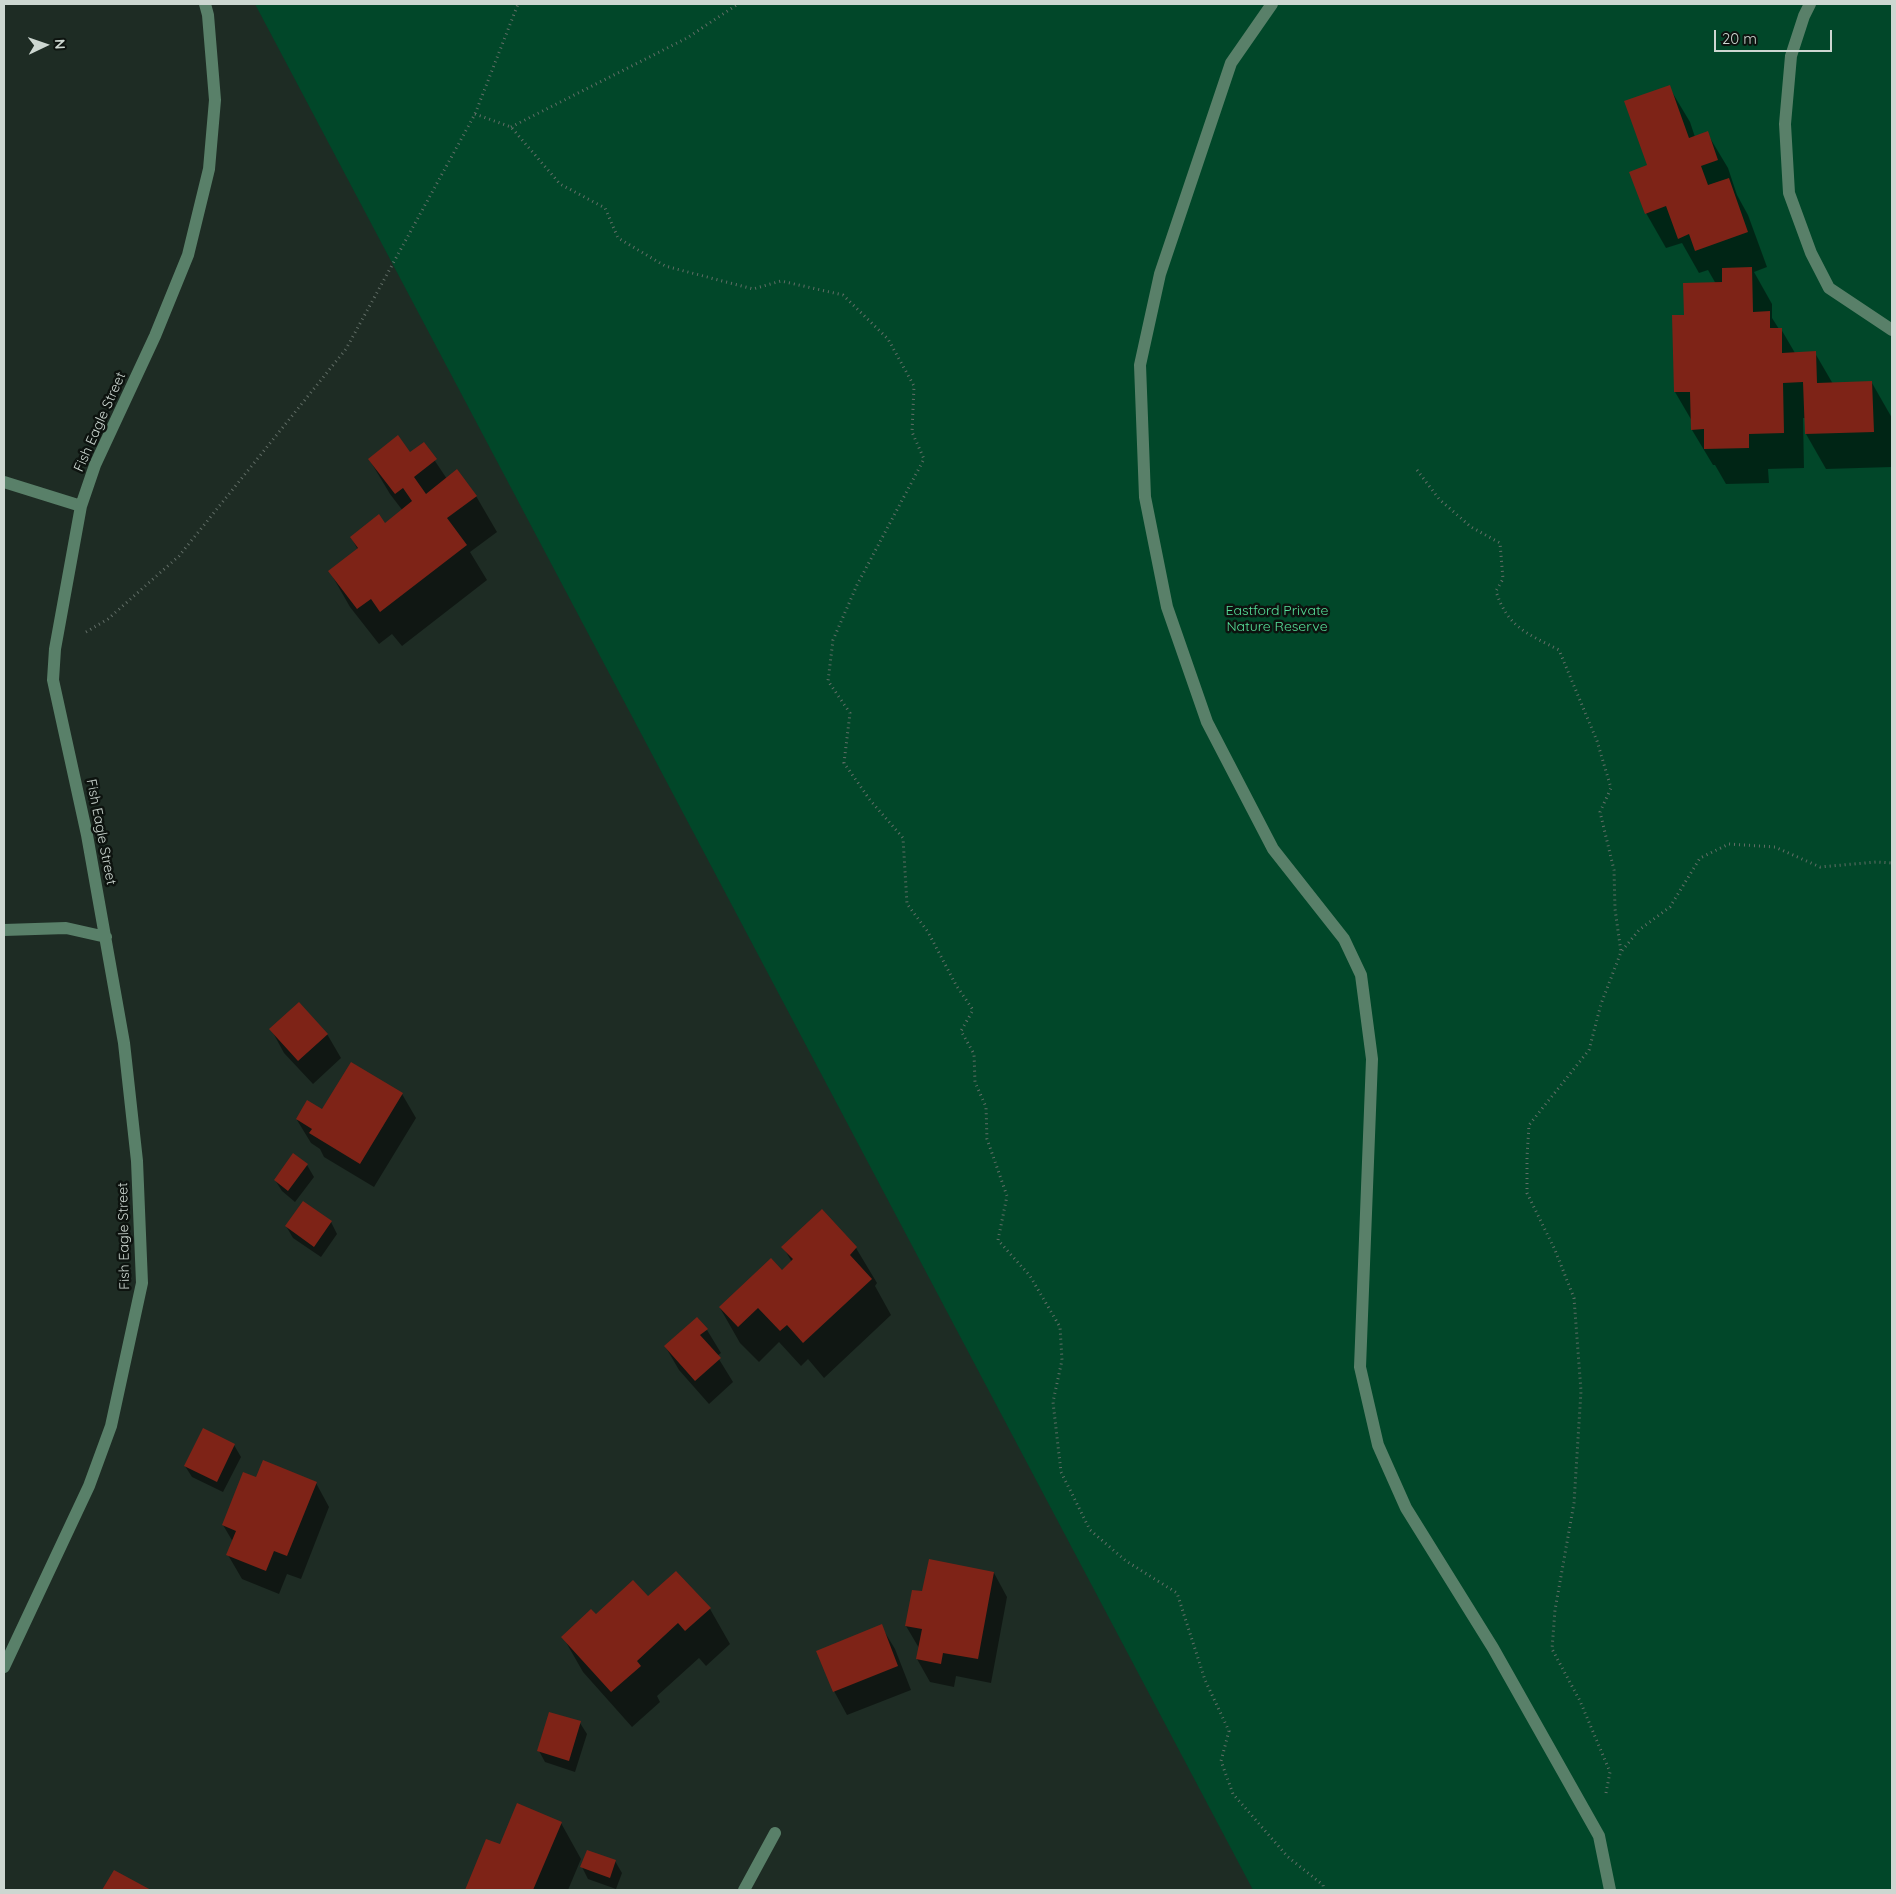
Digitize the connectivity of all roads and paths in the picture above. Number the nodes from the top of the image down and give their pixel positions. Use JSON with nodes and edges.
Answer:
{"nodes":[{"id":1,"x":205,"y":4,"type":"edge"},
{"id":2,"x":518,"y":4,"type":"edge"},
{"id":3,"x":738,"y":4,"type":"edge"},
{"id":4,"x":1272,"y":4,"type":"edge"},
{"id":5,"x":1810,"y":4,"type":"edge"},
{"id":6,"x":475,"y":114,"type":"junction"},
{"id":7,"x":511,"y":127,"type":"junction"},
{"id":8,"x":1892,"y":330,"type":"edge"},
{"id":9,"x":1417,"y":470,"type":"dead end"},
{"id":10,"x":4,"y":482,"type":"edge"},
{"id":11,"x":81,"y":506,"type":"junction"},
{"id":12,"x":54,"y":649,"type":"junction"},
{"id":13,"x":1892,"y":863,"type":"edge"},
{"id":14,"x":4,"y":930,"type":"edge"},
{"id":15,"x":106,"y":937,"type":"junction"},
{"id":16,"x":1621,"y":952,"type":"junction"},
{"id":17,"x":4,"y":1667,"type":"edge"},
{"id":18,"x":775,"y":1833,"type":"dead end"},
{"id":19,"x":1599,"y":1836,"type":"junction"},
{"id":20,"x":744,"y":1890,"type":"edge"},
{"id":21,"x":1324,"y":1890,"type":"edge"},
{"id":22,"x":1610,"y":1890,"type":"edge"}],
"edges":[{"from":1,"to":11,"type":"street","name":"Fish Eagle Street"},
{"from":2,"to":6,"type":"path"},
{"from":3,"to":7,"type":"path"},
{"from":4,"to":19,"type":"street"},
{"from":5,"to":8,"type":"street"},
{"from":6,"to":7,"type":"path"},
{"from":6,"to":12,"type":"path"},
{"from":7,"to":21,"type":"path"},
{"from":9,"to":16,"type":"path"},
{"from":10,"to":11,"type":"street"},
{"from":11,"to":12,"type":"street","name":"Fish Eagle Street"},
{"from":12,"to":15,"type":"street","name":"Fish Eagle Street"},
{"from":13,"to":16,"type":"path"},
{"from":14,"to":15,"type":"street"},
{"from":15,"to":17,"type":"street","name":"Fish Eagle Street"},
{"from":16,"to":19,"type":"path"},
{"from":18,"to":20,"type":"street"},
{"from":19,"to":22,"type":"street"}]}
